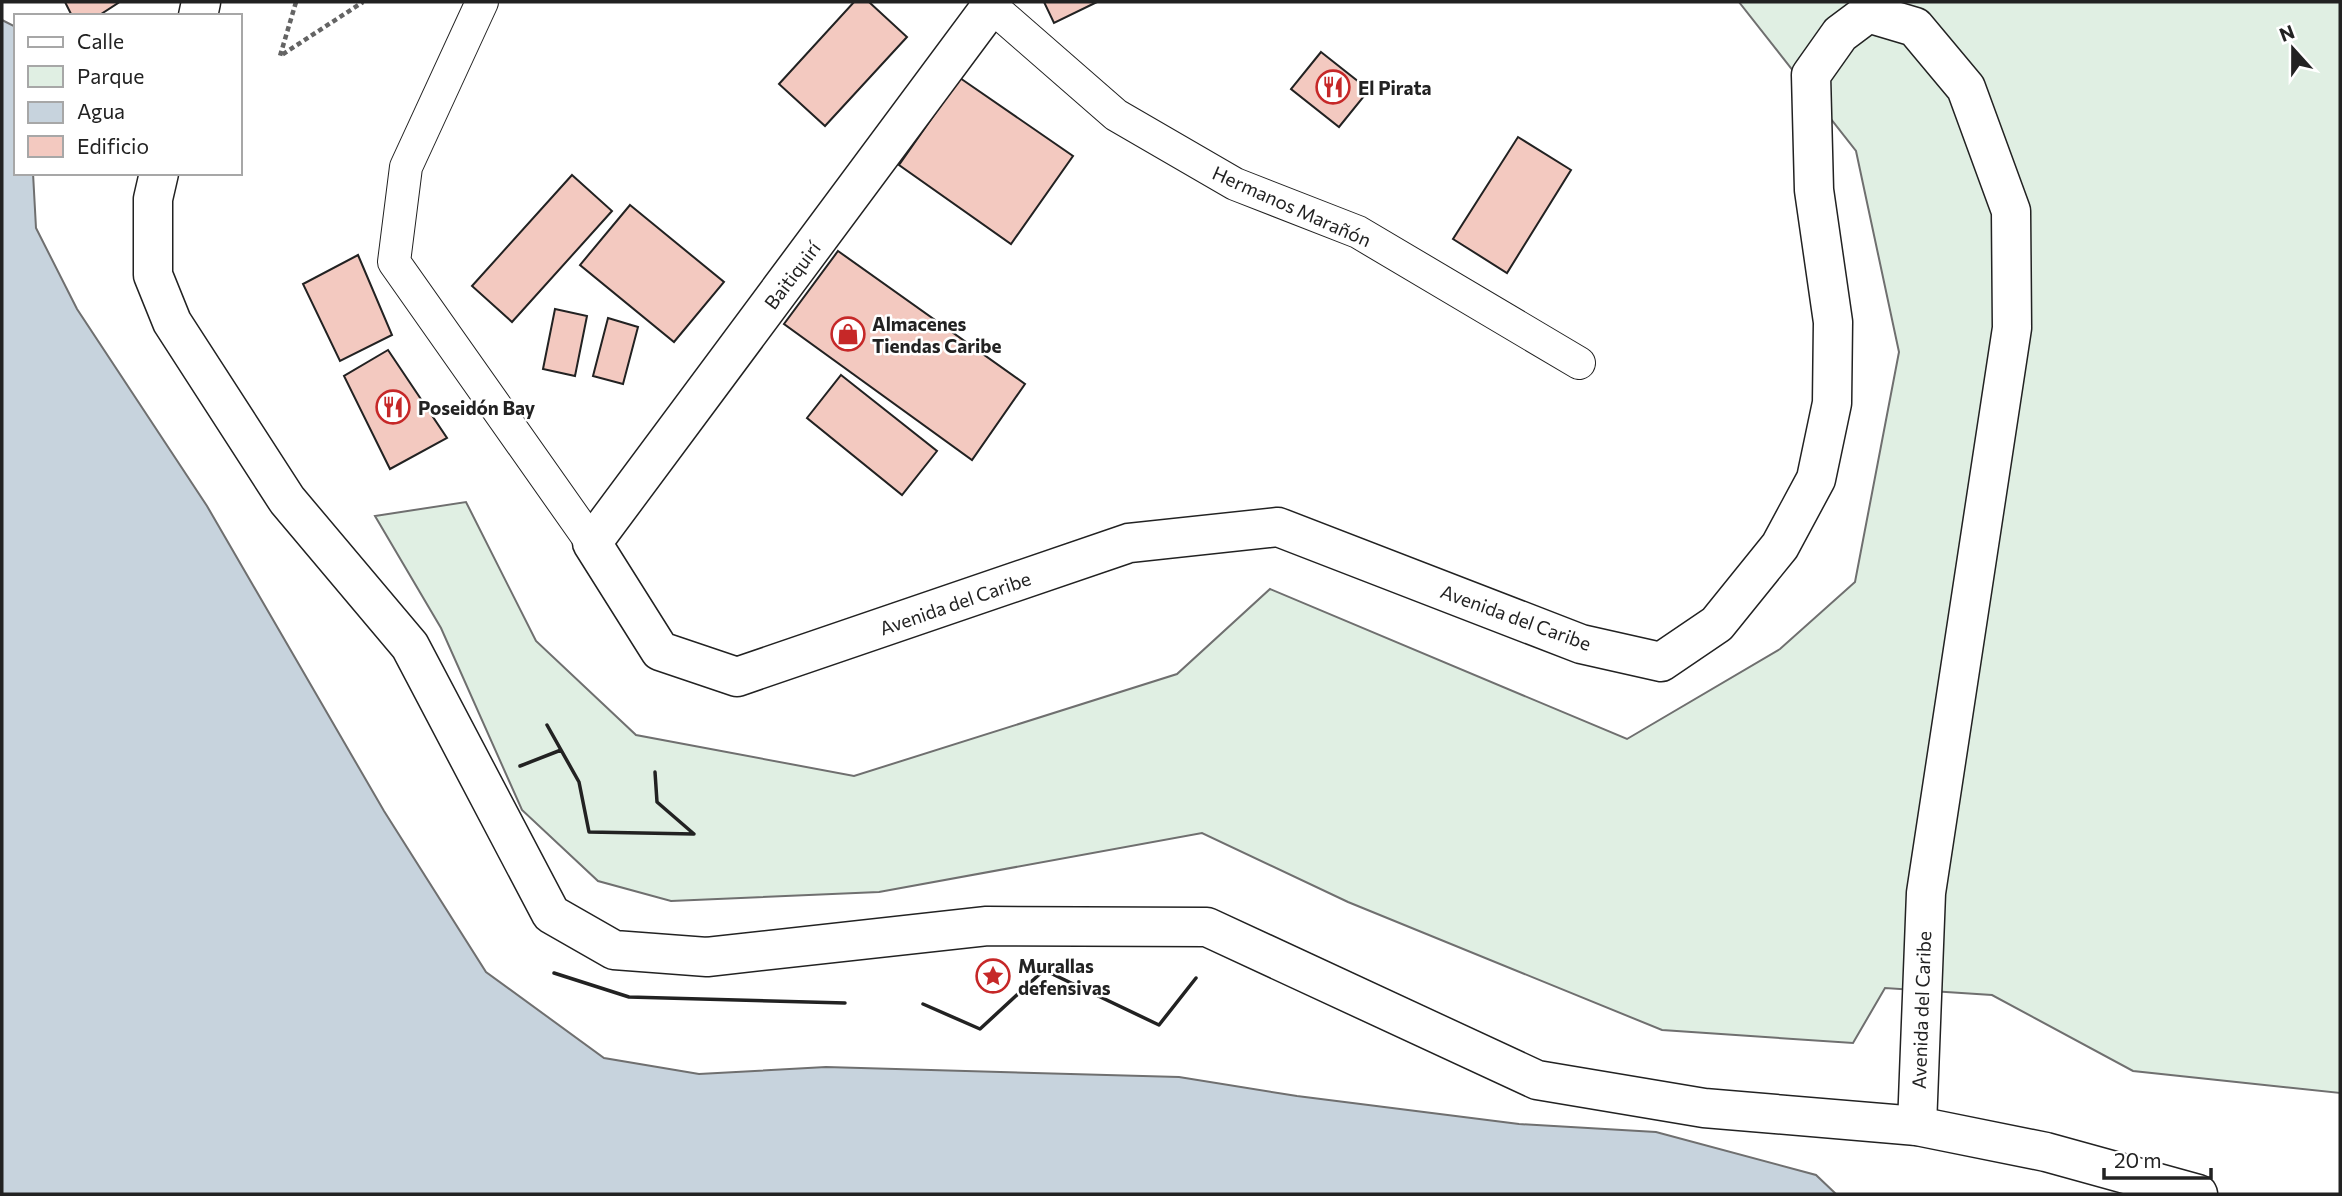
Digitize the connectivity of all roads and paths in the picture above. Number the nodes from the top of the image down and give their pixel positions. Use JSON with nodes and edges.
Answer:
{"nodes":[{"id":1,"x":296,"y":2,"type":"edge"},
{"id":2,"x":363,"y":2,"type":"edge"},
{"id":3,"x":482,"y":2,"type":"edge"},
{"id":4,"x":989,"y":4,"type":"edge"},
{"id":5,"x":159,"y":175,"type":"edge"},
{"id":6,"x":1579,"y":363,"type":"dead end"},
{"id":7,"x":592,"y":543,"type":"junction"},
{"id":8,"x":1917,"y":1126,"type":"junction"},
{"id":9,"x":2198,"y":1194,"type":"edge"}],
"edges":[{"from":1,"to":2,"type":"path"},
{"from":3,"to":7,"type":"street","name":"Avenida del Caribe"},
{"from":4,"to":6,"type":"street","name":"Hermanos Marañón"},
{"from":4,"to":7,"type":"street","name":"Baitiquirí"},
{"from":5,"to":8,"type":"street"},
{"from":7,"to":8,"type":"street","name":"Avenida del Caribe"},
{"from":8,"to":9,"type":"street"}]}
